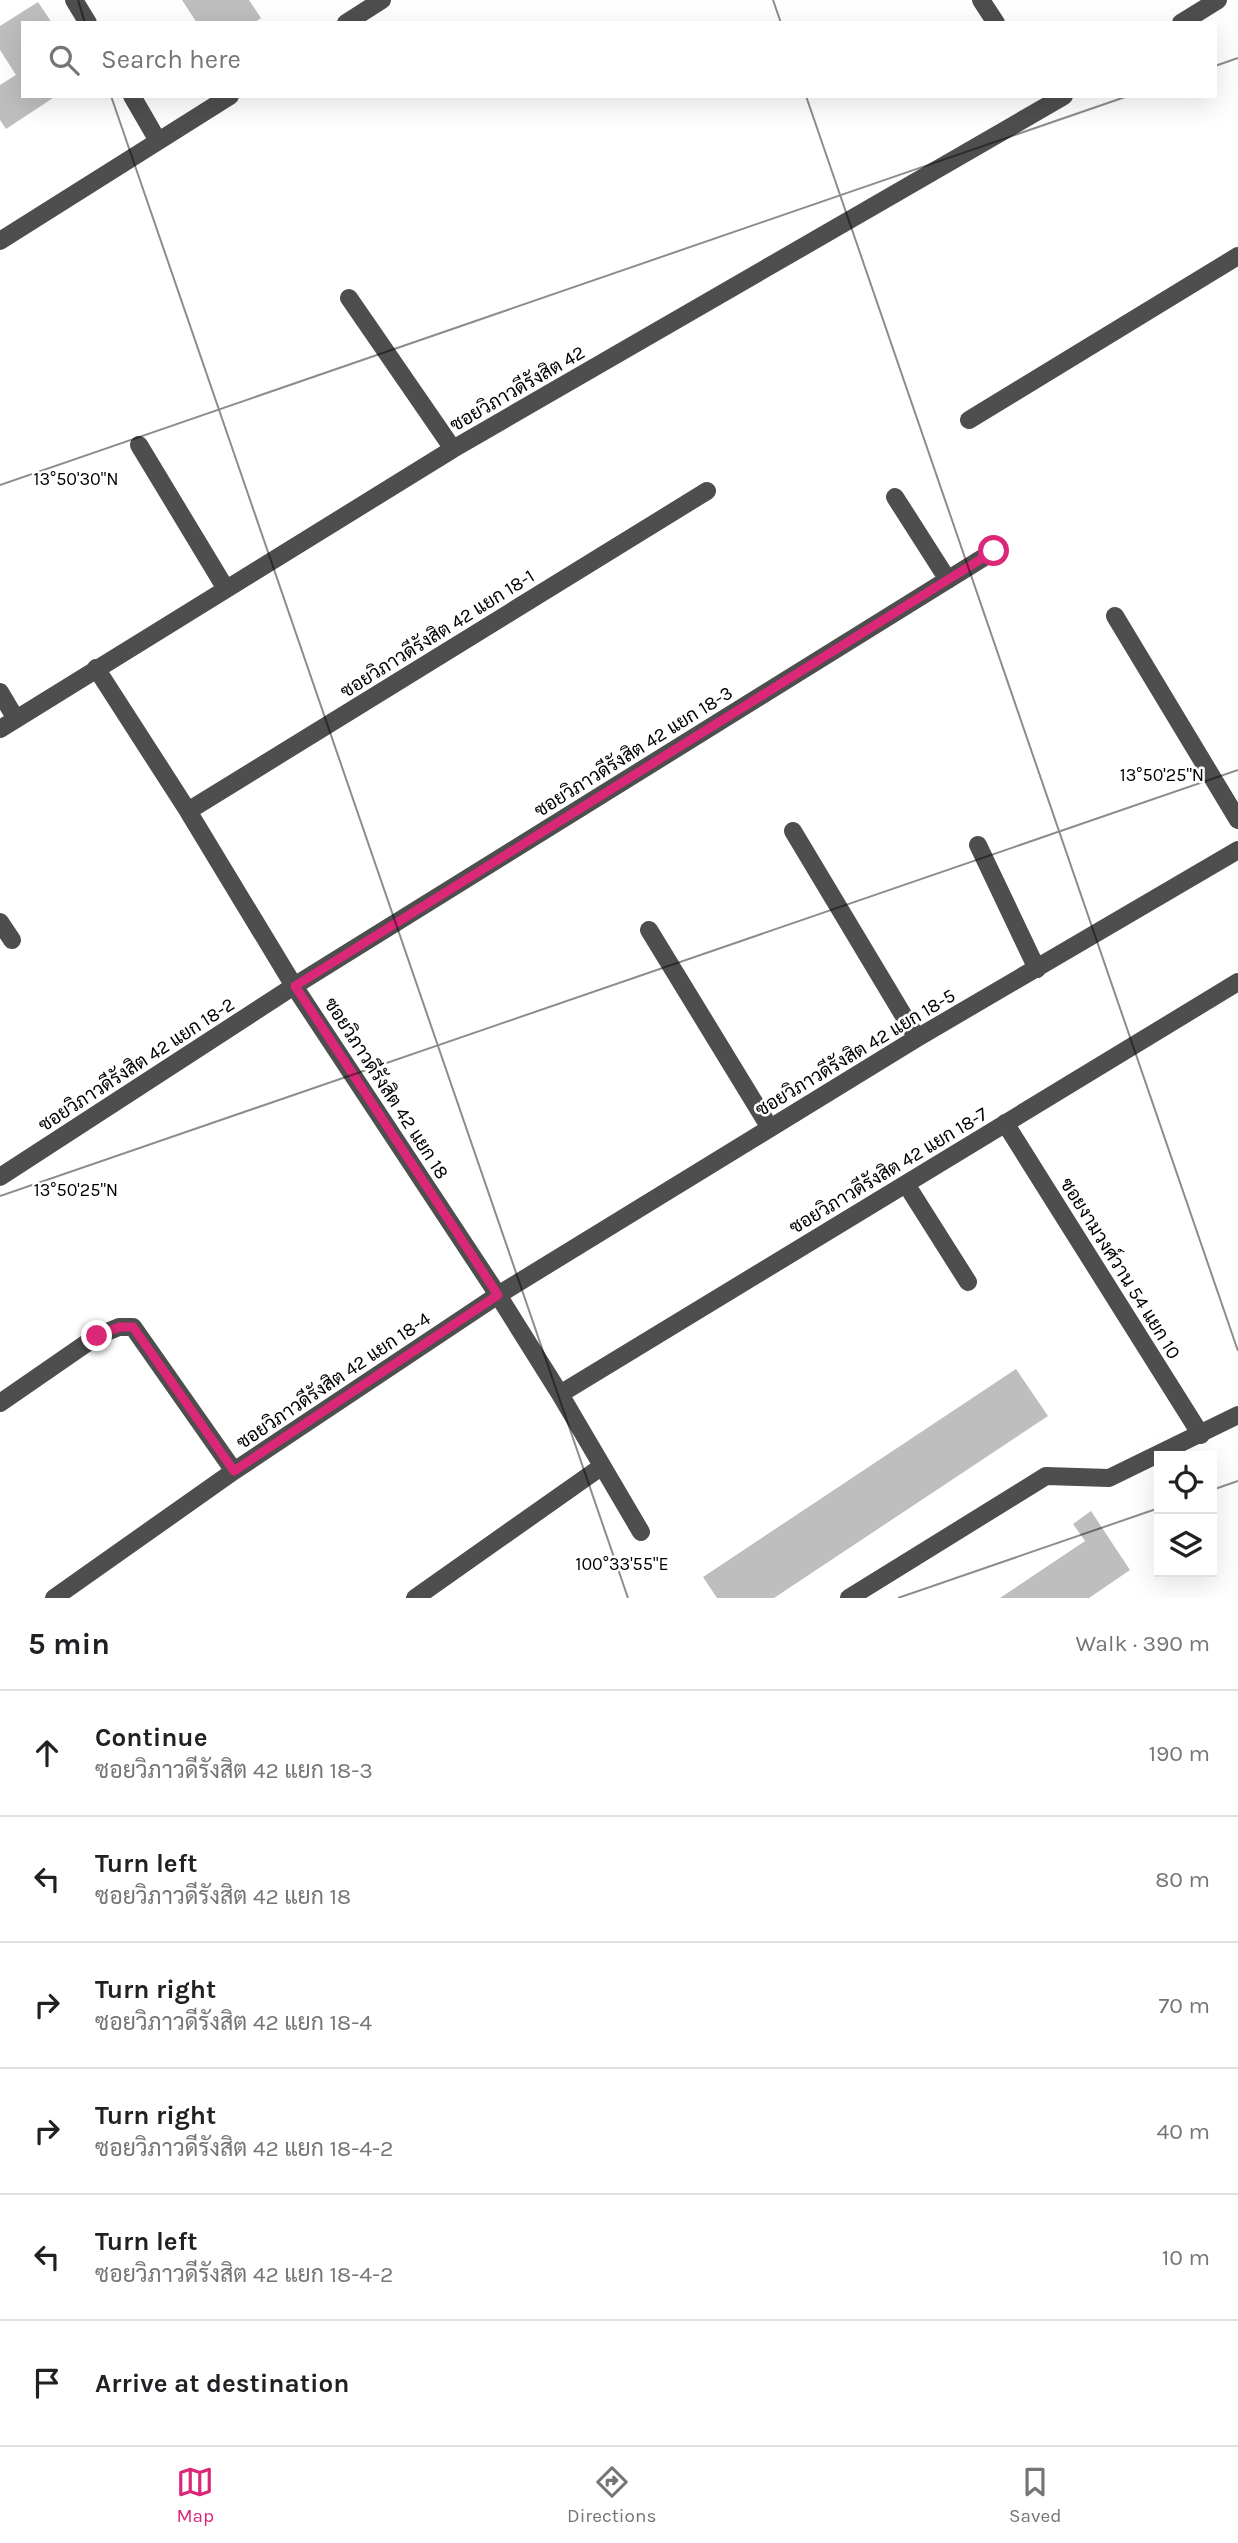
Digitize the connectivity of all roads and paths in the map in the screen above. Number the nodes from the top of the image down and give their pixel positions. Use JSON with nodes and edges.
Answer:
{"nodes":[{"id":1,"x":74,"y":0,"type":"edge"},
{"id":2,"x":383,"y":0,"type":"edge"},
{"id":3,"x":981,"y":0,"type":"edge"},
{"id":4,"x":1218,"y":0,"type":"edge"},
{"id":5,"x":87,"y":21,"type":"edge"},
{"id":6,"x":349,"y":21,"type":"edge"},
{"id":7,"x":995,"y":21,"type":"edge"},
{"id":8,"x":1184,"y":21,"type":"edge"},
{"id":9,"x":133,"y":98,"type":"edge"},
{"id":10,"x":227,"y":98,"type":"edge"},
{"id":11,"x":1053,"y":99,"type":"edge"},
{"id":12,"x":158,"y":141,"type":"junction"},
{"id":13,"x":0,"y":241,"type":"edge"},
{"id":14,"x":1238,"y":256,"type":"edge"},
{"id":15,"x":349,"y":298,"type":"dead end"},
{"id":16,"x":969,"y":420,"type":"dead end"},
{"id":17,"x":139,"y":445,"type":"dead end"},
{"id":18,"x":453,"y":449,"type":"junction"},
{"id":19,"x":707,"y":491,"type":"dead end"},
{"id":20,"x":895,"y":498,"type":"dead end"},
{"id":21,"x":994,"y":551,"type":"dead end"},
{"id":22,"x":948,"y":580,"type":"junction"},
{"id":23,"x":226,"y":589,"type":"junction"},
{"id":24,"x":1115,"y":616,"type":"dead end"},
{"id":25,"x":96,"y":668,"type":"junction"},
{"id":26,"x":0,"y":692,"type":"edge"},
{"id":27,"x":16,"y":719,"type":"junction"},
{"id":28,"x":0,"y":729,"type":"edge"},
{"id":29,"x":188,"y":811,"type":"junction"},
{"id":30,"x":1238,"y":820,"type":"edge"},
{"id":31,"x":793,"y":831,"type":"dead end"},
{"id":32,"x":978,"y":845,"type":"dead end"},
{"id":33,"x":1238,"y":850,"type":"edge"},
{"id":34,"x":0,"y":922,"type":"edge"},
{"id":35,"x":649,"y":930,"type":"dead end"},
{"id":36,"x":12,"y":940,"type":"dead end"},
{"id":37,"x":1037,"y":969,"type":"junction"},
{"id":38,"x":1238,"y":982,"type":"edge"},
{"id":39,"x":295,"y":986,"type":"junction"},
{"id":40,"x":917,"y":1038,"type":"junction"},
{"id":41,"x":1005,"y":1123,"type":"junction"},
{"id":42,"x":770,"y":1128,"type":"junction"},
{"id":43,"x":0,"y":1177,"type":"edge"},
{"id":44,"x":906,"y":1184,"type":"junction"},
{"id":45,"x":968,"y":1282,"type":"dead end"},
{"id":46,"x":498,"y":1295,"type":"junction"},
{"id":47,"x":560,"y":1394,"type":"junction"},
{"id":48,"x":0,"y":1403,"type":"edge"},
{"id":49,"x":1236,"y":1423,"type":"edge"},
{"id":50,"x":1201,"y":1435,"type":"junction"},
{"id":51,"x":601,"y":1467,"type":"junction"},
{"id":52,"x":234,"y":1471,"type":"junction"},
{"id":53,"x":641,"y":1532,"type":"dead end"},
{"id":54,"x":54,"y":1598,"type":"edge"},
{"id":55,"x":415,"y":1598,"type":"edge"},
{"id":56,"x":849,"y":1598,"type":"edge"}],
"edges":[{"from":1,"to":5,"type":"street"},
{"from":2,"to":6,"type":"street"},
{"from":3,"to":7,"type":"street"},
{"from":4,"to":8,"type":"street"},
{"from":9,"to":12,"type":"street"},
{"from":10,"to":12,"type":"street"},
{"from":11,"to":18,"type":"street","name":"ซอยวิภาวดีรังสิต 42"},
{"from":12,"to":13,"type":"street"},
{"from":14,"to":16,"type":"street"},
{"from":15,"to":18,"type":"street"},
{"from":17,"to":23,"type":"street"},
{"from":18,"to":23,"type":"street","name":"ซอยวิภาวดีรังสิต 42"},
{"from":19,"to":29,"type":"street","name":"ซอยวิภาวดีรังสิต 42 แยก 18-1"},
{"from":20,"to":22,"type":"street"},
{"from":21,"to":22,"type":"street","name":"ซอยวิภาวดีรังสิต 42 แยก 18-3"},
{"from":22,"to":39,"type":"street","name":"ซอยวิภาวดีรังสิต 42 แยก 18-3"},
{"from":23,"to":25,"type":"street","name":"ซอยวิภาวดีรังสิต 42"},
{"from":24,"to":30,"type":"street"},
{"from":25,"to":27,"type":"street","name":"ซอยวิภาวดีรังสิต 42"},
{"from":25,"to":29,"type":"street","name":"ซอยวิภาวดีรังสิต 42 แยก 18"},
{"from":26,"to":27,"type":"street"},
{"from":27,"to":28,"type":"street","name":"ซอยวิภาวดีรังสิต 42"},
{"from":29,"to":39,"type":"street","name":"ซอยวิภาวดีรังสิต 42 แยก 18"},
{"from":31,"to":40,"type":"street"},
{"from":32,"to":37,"type":"street"},
{"from":33,"to":37,"type":"street","name":"ซอยวิภาวดีรังสิต 42 แยก 18-5"},
{"from":34,"to":36,"type":"street"},
{"from":35,"to":42,"type":"street"},
{"from":37,"to":40,"type":"street","name":"ซอยวิภาวดีรังสิต 42 แยก 18-5"},
{"from":38,"to":41,"type":"street","name":"ซอยวิภาวดีรังสิต 42 แยก 18-7"},
{"from":39,"to":43,"type":"street","name":"ซอยวิภาวดีรังสิต 42 แยก 18-2"},
{"from":39,"to":46,"type":"street","name":"ซอยวิภาวดีรังสิต 42 แยก 18"},
{"from":40,"to":42,"type":"street","name":"ซอยวิภาวดีรังสิต 42 แยก 18-5"},
{"from":41,"to":44,"type":"street","name":"ซอยวิภาวดีรังสิต 42 แยก 18-7"},
{"from":41,"to":50,"type":"street","name":"ซอยงามวงศ์วาน 54 แยก 10"},
{"from":42,"to":46,"type":"street","name":"ซอยวิภาวดีรังสิต 42 แยก 18-5"},
{"from":44,"to":45,"type":"street"},
{"from":44,"to":47,"type":"street","name":"ซอยวิภาวดีรังสิต 42 แยก 18-7"},
{"from":46,"to":47,"type":"street","name":"ซอยวิภาวดีรังสิต 42 แยก 18"},
{"from":46,"to":52,"type":"street","name":"ซอยวิภาวดีรังสิต 42 แยก 18-4"},
{"from":47,"to":51,"type":"street","name":"ซอยวิภาวดีรังสิต 42 แยก 18"},
{"from":48,"to":52,"type":"street"},
{"from":49,"to":50,"type":"street"},
{"from":50,"to":56,"type":"street"},
{"from":51,"to":53,"type":"street","name":"ซอยวิภาวดีรังสิต 42 แยก 18"},
{"from":51,"to":55,"type":"street"},
{"from":52,"to":54,"type":"street","name":"ซอยวิภาวดีรังสิต 42 แยก 18-4"}]}
